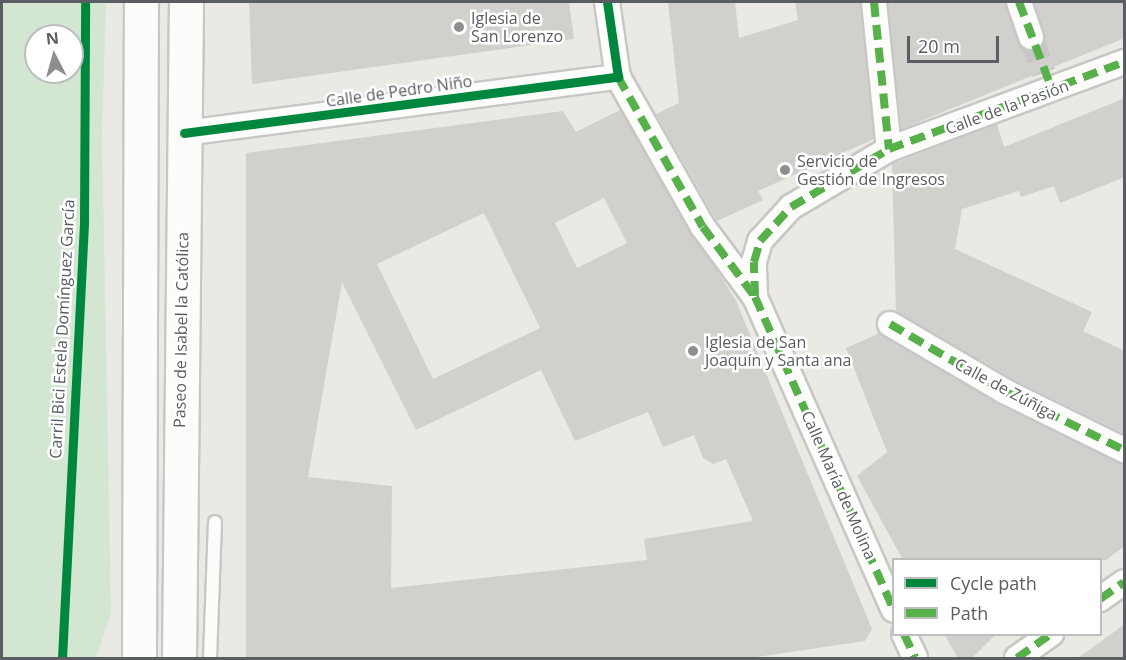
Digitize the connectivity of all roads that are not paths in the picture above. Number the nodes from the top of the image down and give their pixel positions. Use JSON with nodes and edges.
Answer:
{"nodes":[{"id":1,"x":141,"y":2,"type":"edge"},
{"id":2,"x":186,"y":2,"type":"edge"},
{"id":3,"x":607,"y":2,"type":"edge"},
{"id":4,"x":874,"y":2,"type":"edge"},
{"id":5,"x":1018,"y":2,"type":"edge"},
{"id":6,"x":1031,"y":37,"type":"tunnel mouth"},
{"id":7,"x":1125,"y":62,"type":"edge"},
{"id":8,"x":618,"y":77,"type":"junction"},
{"id":9,"x":184,"y":133,"type":"junction"},
{"id":10,"x":888,"y":149,"type":"junction"},
{"id":11,"x":755,"y":297,"type":"junction"},
{"id":12,"x":891,"y":324,"type":"dead end"},
{"id":13,"x":1125,"y":450,"type":"edge"},
{"id":14,"x":215,"y":522,"type":"dead end"},
{"id":15,"x":1125,"y":582,"type":"edge"},
{"id":16,"x":1102,"y":598,"type":"edge"},
{"id":17,"x":892,"y":605,"type":"edge"},
{"id":18,"x":905,"y":636,"type":"edge"},
{"id":19,"x":1048,"y":636,"type":"edge"},
{"id":20,"x":136,"y":649,"type":"edge"},
{"id":21,"x":179,"y":658,"type":"edge"},
{"id":22,"x":210,"y":658,"type":"edge"},
{"id":23,"x":915,"y":658,"type":"edge"},
{"id":24,"x":1017,"y":658,"type":"edge"}],
"edges":[{"from":1,"to":20,"type":"main road"},
{"from":2,"to":9,"type":"main road","name":"Paseo de Isabel la Católica"},
{"from":3,"to":8,"type":"street"},
{"from":4,"to":10,"type":"street"},
{"from":5,"to":6,"type":"street"},
{"from":7,"to":10,"type":"street","name":"Calle de la Pasión"},
{"from":8,"to":9,"type":"street","name":"Calle de Pedro Niño"},
{"from":8,"to":11,"type":"street"},
{"from":9,"to":21,"type":"main road","name":"Paseo de Isabel la Católica"},
{"from":10,"to":11,"type":"street","name":"Calle de la Pasión"},
{"from":11,"to":17,"type":"street","name":"Calle María de Molina"},
{"from":12,"to":13,"type":"street","name":"Calle de Zúñiga"},
{"from":14,"to":22,"type":"lane"},
{"from":15,"to":16,"type":"street"},
{"from":18,"to":23,"type":"street"},
{"from":19,"to":24,"type":"street"}]}
